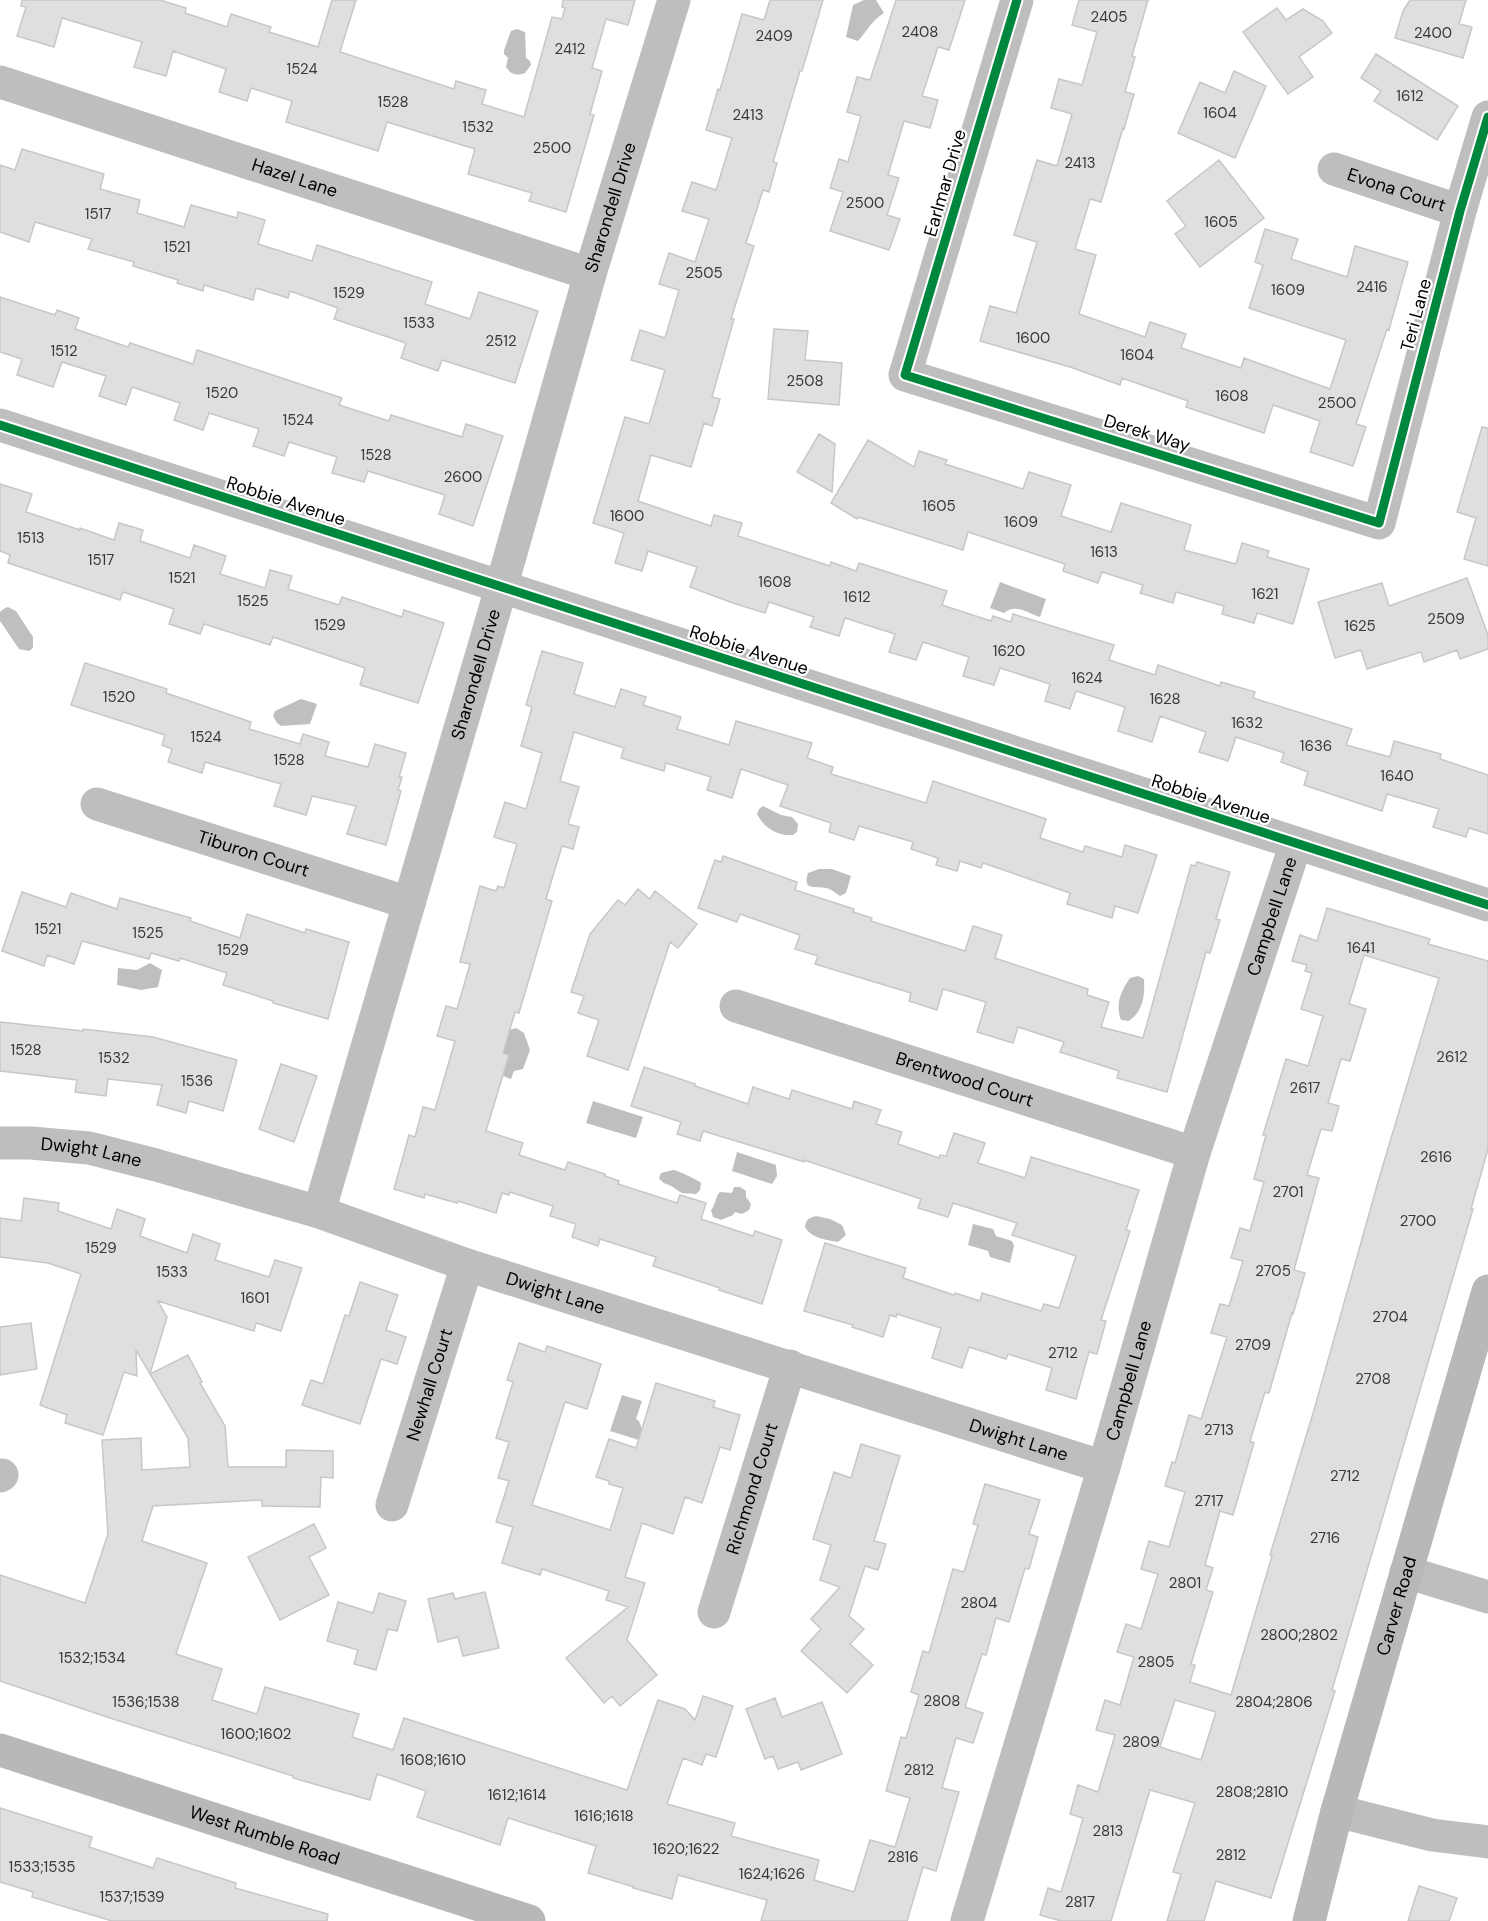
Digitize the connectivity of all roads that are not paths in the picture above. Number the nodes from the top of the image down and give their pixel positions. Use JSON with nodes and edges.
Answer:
{"nodes":[{"id":1,"x":674,"y":0,"type":"edge"},
{"id":2,"x":1017,"y":0,"type":"edge"},
{"id":3,"x":0,"y":82,"type":"edge"},
{"id":4,"x":1488,"y":117,"type":"edge"},
{"id":5,"x":1334,"y":169,"type":"dead end"},
{"id":6,"x":1460,"y":211,"type":"junction"},
{"id":7,"x":590,"y":274,"type":"junction"},
{"id":8,"x":905,"y":375,"type":"joint"},
{"id":9,"x":0,"y":425,"type":"edge"},
{"id":10,"x":1379,"y":523,"type":"joint"},
{"id":11,"x":501,"y":588,"type":"junction"},
{"id":12,"x":97,"y":804,"type":"dead end"},
{"id":13,"x":1296,"y":843,"type":"junction"},
{"id":14,"x":409,"y":903,"type":"junction"},
{"id":15,"x":1488,"y":904,"type":"edge"},
{"id":16,"x":736,"y":1006,"type":"dead end"},
{"id":17,"x":0,"y":1143,"type":"edge"},
{"id":18,"x":1194,"y":1153,"type":"junction"},
{"id":19,"x":319,"y":1212,"type":"junction"},
{"id":20,"x":467,"y":1265,"type":"junction"},
{"id":21,"x":1488,"y":1291,"type":"edge"},
{"id":22,"x":790,"y":1366,"type":"junction"},
{"id":23,"x":1104,"y":1467,"type":"junction"},
{"id":24,"x":392,"y":1505,"type":"dead end"},
{"id":25,"x":1406,"y":1572,"type":"junction"},
{"id":26,"x":1488,"y":1597,"type":"edge"},
{"id":27,"x":714,"y":1612,"type":"dead end"},
{"id":28,"x":0,"y":1750,"type":"edge"},
{"id":29,"x":1337,"y":1811,"type":"junction"},
{"id":30,"x":1488,"y":1842,"type":"edge"},
{"id":31,"x":529,"y":1921,"type":"edge"},
{"id":32,"x":967,"y":1921,"type":"edge"},
{"id":33,"x":1309,"y":1921,"type":"edge"}],
"edges":[{"from":1,"to":7,"type":"street","name":"Sharondell Drive"},
{"from":2,"to":8,"type":"street","name":"Earlmar Drive"},
{"from":3,"to":7,"type":"street","name":"Hazel Lane"},
{"from":4,"to":6,"type":"street","name":"Teri Lane"},
{"from":5,"to":6,"type":"street","name":"Evona Court"},
{"from":6,"to":10,"type":"street","name":"Teri Lane"},
{"from":7,"to":11,"type":"street","name":"Sharondell Drive"},
{"from":8,"to":10,"type":"street","name":"Derek Way"},
{"from":9,"to":11,"type":"street","name":"Robbie Avenue"},
{"from":11,"to":13,"type":"street","name":"Robbie Avenue"},
{"from":11,"to":14,"type":"street","name":"Sharondell Drive"},
{"from":12,"to":14,"type":"street","name":"Tiburon Court"},
{"from":13,"to":15,"type":"street","name":"Robbie Avenue"},
{"from":13,"to":18,"type":"street","name":"Campbell Lane"},
{"from":14,"to":19,"type":"street","name":"Sharondell Drive"},
{"from":16,"to":18,"type":"street","name":"Brentwood Court"},
{"from":17,"to":19,"type":"street","name":"Dwight Lane"},
{"from":18,"to":23,"type":"street","name":"Campbell Lane"},
{"from":19,"to":20,"type":"street","name":"Dwight Lane"},
{"from":20,"to":22,"type":"street","name":"Dwight Lane"},
{"from":20,"to":24,"type":"street","name":"Newhall Court"},
{"from":21,"to":25,"type":"street","name":"Carver Road"},
{"from":22,"to":23,"type":"street","name":"Dwight Lane"},
{"from":22,"to":27,"type":"street","name":"Richmond Court"},
{"from":23,"to":32,"type":"street","name":"Campbell Lane"},
{"from":25,"to":26,"type":"street"},
{"from":25,"to":29,"type":"street","name":"Carver Road"},
{"from":28,"to":31,"type":"street","name":"West Rumble Road"},
{"from":29,"to":30,"type":"street"},
{"from":29,"to":33,"type":"street","name":"Carver Road"}]}
